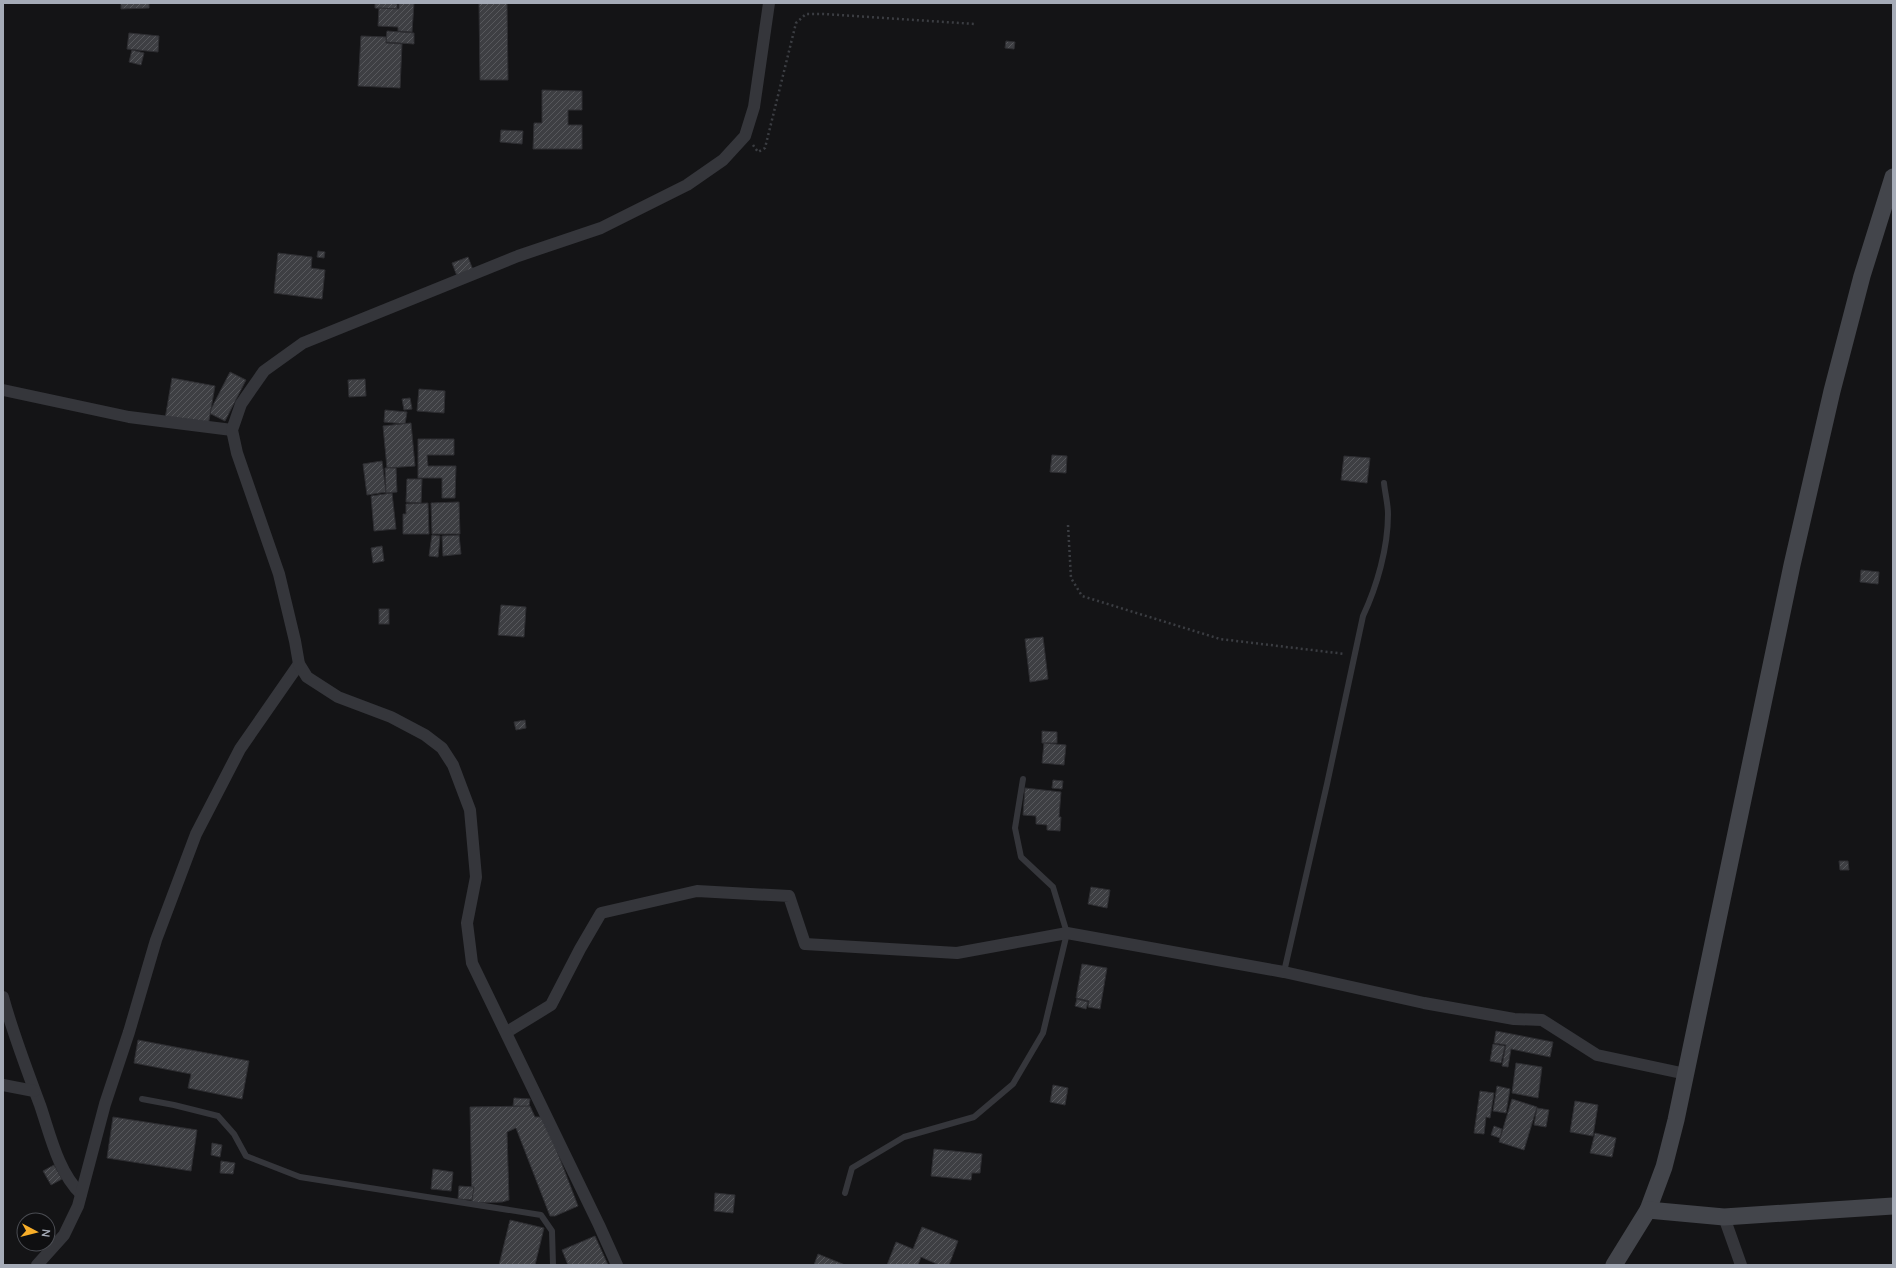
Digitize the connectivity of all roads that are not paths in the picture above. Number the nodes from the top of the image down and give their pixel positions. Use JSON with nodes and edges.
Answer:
{"nodes":[{"id":1,"x":769,"y":3,"type":"edge"},
{"id":2,"x":1893,"y":177,"type":"edge"},
{"id":3,"x":3,"y":390,"type":"edge"},
{"id":4,"x":232,"y":430,"type":"junction"},
{"id":5,"x":1384,"y":483,"type":"dead end"},
{"id":6,"x":299,"y":664,"type":"junction"},
{"id":7,"x":1023,"y":779,"type":"dead end"},
{"id":8,"x":1066,"y":933,"type":"junction"},
{"id":9,"x":1284,"y":972,"type":"junction"},
{"id":10,"x":3,"y":998,"type":"edge"},
{"id":11,"x":507,"y":1032,"type":"junction"},
{"id":12,"x":1686,"y":1074,"type":"junction"},
{"id":13,"x":3,"y":1085,"type":"edge"},
{"id":14,"x":34,"y":1091,"type":"junction"},
{"id":15,"x":142,"y":1099,"type":"dead end"},
{"id":16,"x":845,"y":1193,"type":"dead end"},
{"id":17,"x":81,"y":1194,"type":"junction"},
{"id":18,"x":1893,"y":1206,"type":"edge"},
{"id":19,"x":1648,"y":1210,"type":"junction"},
{"id":20,"x":1724,"y":1217,"type":"junction"},
{"id":21,"x":37,"y":1265,"type":"edge"},
{"id":22,"x":553,"y":1265,"type":"edge"},
{"id":23,"x":617,"y":1265,"type":"edge"},
{"id":24,"x":1614,"y":1265,"type":"edge"},
{"id":25,"x":1741,"y":1265,"type":"edge"}],
"edges":[{"from":1,"to":4,"type":"street"},
{"from":2,"to":12,"type":"main road"},
{"from":3,"to":4,"type":"street"},
{"from":4,"to":6,"type":"street"},
{"from":5,"to":9,"type":"lane"},
{"from":6,"to":11,"type":"street"},
{"from":6,"to":17,"type":"street"},
{"from":7,"to":8,"type":"lane"},
{"from":8,"to":9,"type":"street"},
{"from":8,"to":11,"type":"street"},
{"from":8,"to":16,"type":"lane"},
{"from":9,"to":12,"type":"street"},
{"from":10,"to":14,"type":"street"},
{"from":11,"to":23,"type":"street"},
{"from":12,"to":19,"type":"main road"},
{"from":13,"to":14,"type":"street"},
{"from":14,"to":17,"type":"street"},
{"from":15,"to":22,"type":"lane"},
{"from":17,"to":21,"type":"street"},
{"from":18,"to":20,"type":"main road"},
{"from":19,"to":20,"type":"main road"},
{"from":19,"to":24,"type":"main road"},
{"from":20,"to":25,"type":"street"}]}
